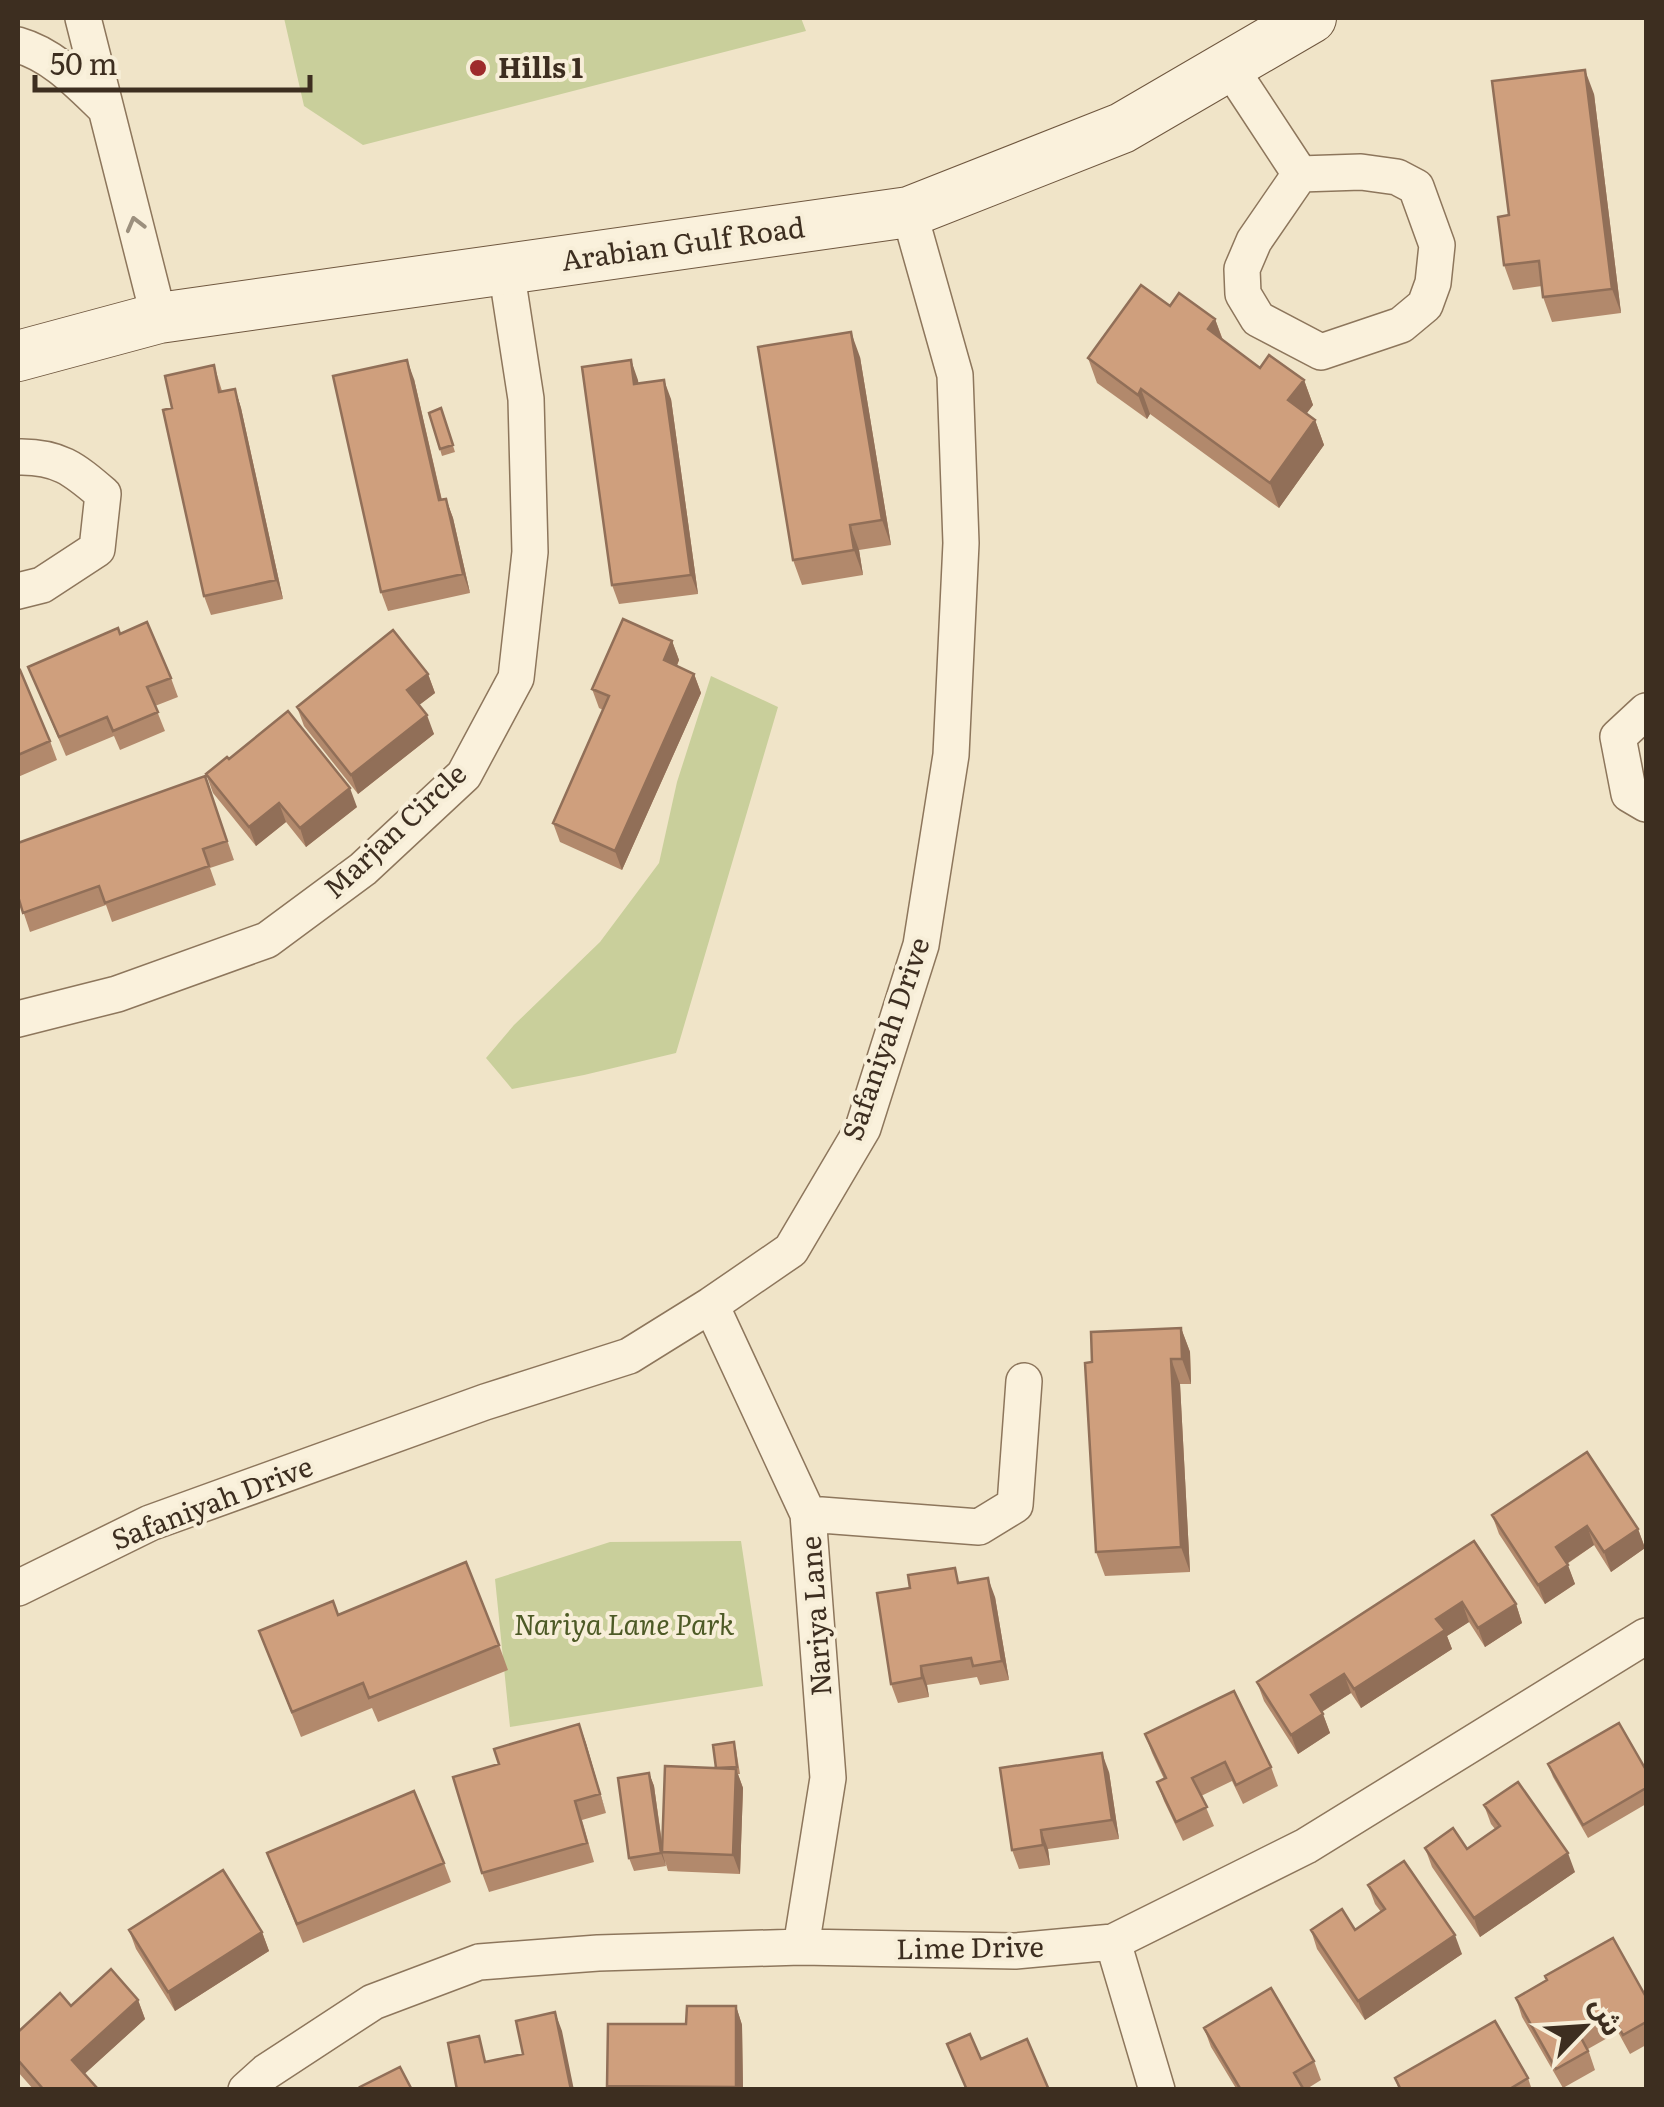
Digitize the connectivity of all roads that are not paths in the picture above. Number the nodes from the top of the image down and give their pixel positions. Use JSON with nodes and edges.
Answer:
{"nodes":[{"id":1,"x":83,"y":18,"type":"edge"},
{"id":2,"x":1312,"y":18,"type":"edge"},
{"id":3,"x":18,"y":45,"type":"edge"},
{"id":4,"x":1228,"y":66,"type":"junction"},
{"id":5,"x":105,"y":108,"type":"junction"},
{"id":6,"x":1300,"y":174,"type":"junction"},
{"id":7,"x":909,"y":212,"type":"junction"},
{"id":8,"x":506,"y":269,"type":"junction"},
{"id":9,"x":160,"y":318,"type":"junction"},
{"id":10,"x":18,"y":356,"type":"edge"},
{"id":11,"x":18,"y":457,"type":"edge"},
{"id":12,"x":18,"y":591,"type":"edge"},
{"id":13,"x":1646,"y":711,"type":"edge"},
{"id":14,"x":1646,"y":804,"type":"edge"},
{"id":15,"x":18,"y":1019,"type":"edge"},
{"id":16,"x":710,"y":1305,"type":"junction"},
{"id":17,"x":1024,"y":1381,"type":"dead end"},
{"id":18,"x":808,"y":1514,"type":"junction"},
{"id":19,"x":18,"y":1588,"type":"edge"},
{"id":20,"x":1646,"y":1636,"type":"edge"},
{"id":21,"x":1113,"y":1942,"type":"junction"},
{"id":22,"x":801,"y":1947,"type":"junction"},
{"id":23,"x":246,"y":2090,"type":"edge"},
{"id":24,"x":1158,"y":2090,"type":"edge"}],
"edges":[{"from":1,"to":5,"type":"street"},
{"from":2,"to":4,"type":"main road","name":"Arabian Gulf Road"},
{"from":3,"to":5,"type":"street"},
{"from":4,"to":6,"type":"street"},
{"from":4,"to":7,"type":"main road","name":"Arabian Gulf Road"},
{"from":9,"to":5,"type":"street","one_way":true},
{"from":6,"to":6,"type":"street"},
{"from":7,"to":8,"type":"main road","name":"Arabian Gulf Road"},
{"from":7,"to":16,"type":"street","name":"Safaniyah Drive"},
{"from":8,"to":9,"type":"main road","name":"Arabian Gulf Road"},
{"from":8,"to":15,"type":"street","name":"Marjan Circle"},
{"from":9,"to":10,"type":"main road","name":"Arabian Gulf Road"},
{"from":11,"to":12,"type":"street"},
{"from":13,"to":14,"type":"street"},
{"from":16,"to":18,"type":"street","name":"Nariya Lane"},
{"from":16,"to":19,"type":"street","name":"Safaniyah Drive"},
{"from":17,"to":18,"type":"street"},
{"from":18,"to":22,"type":"street","name":"Nariya Lane"},
{"from":20,"to":21,"type":"street","name":"Lime Drive"},
{"from":21,"to":22,"type":"street","name":"Lime Drive"},
{"from":21,"to":24,"type":"street"},
{"from":22,"to":23,"type":"street","name":"Lime Drive"}]}
